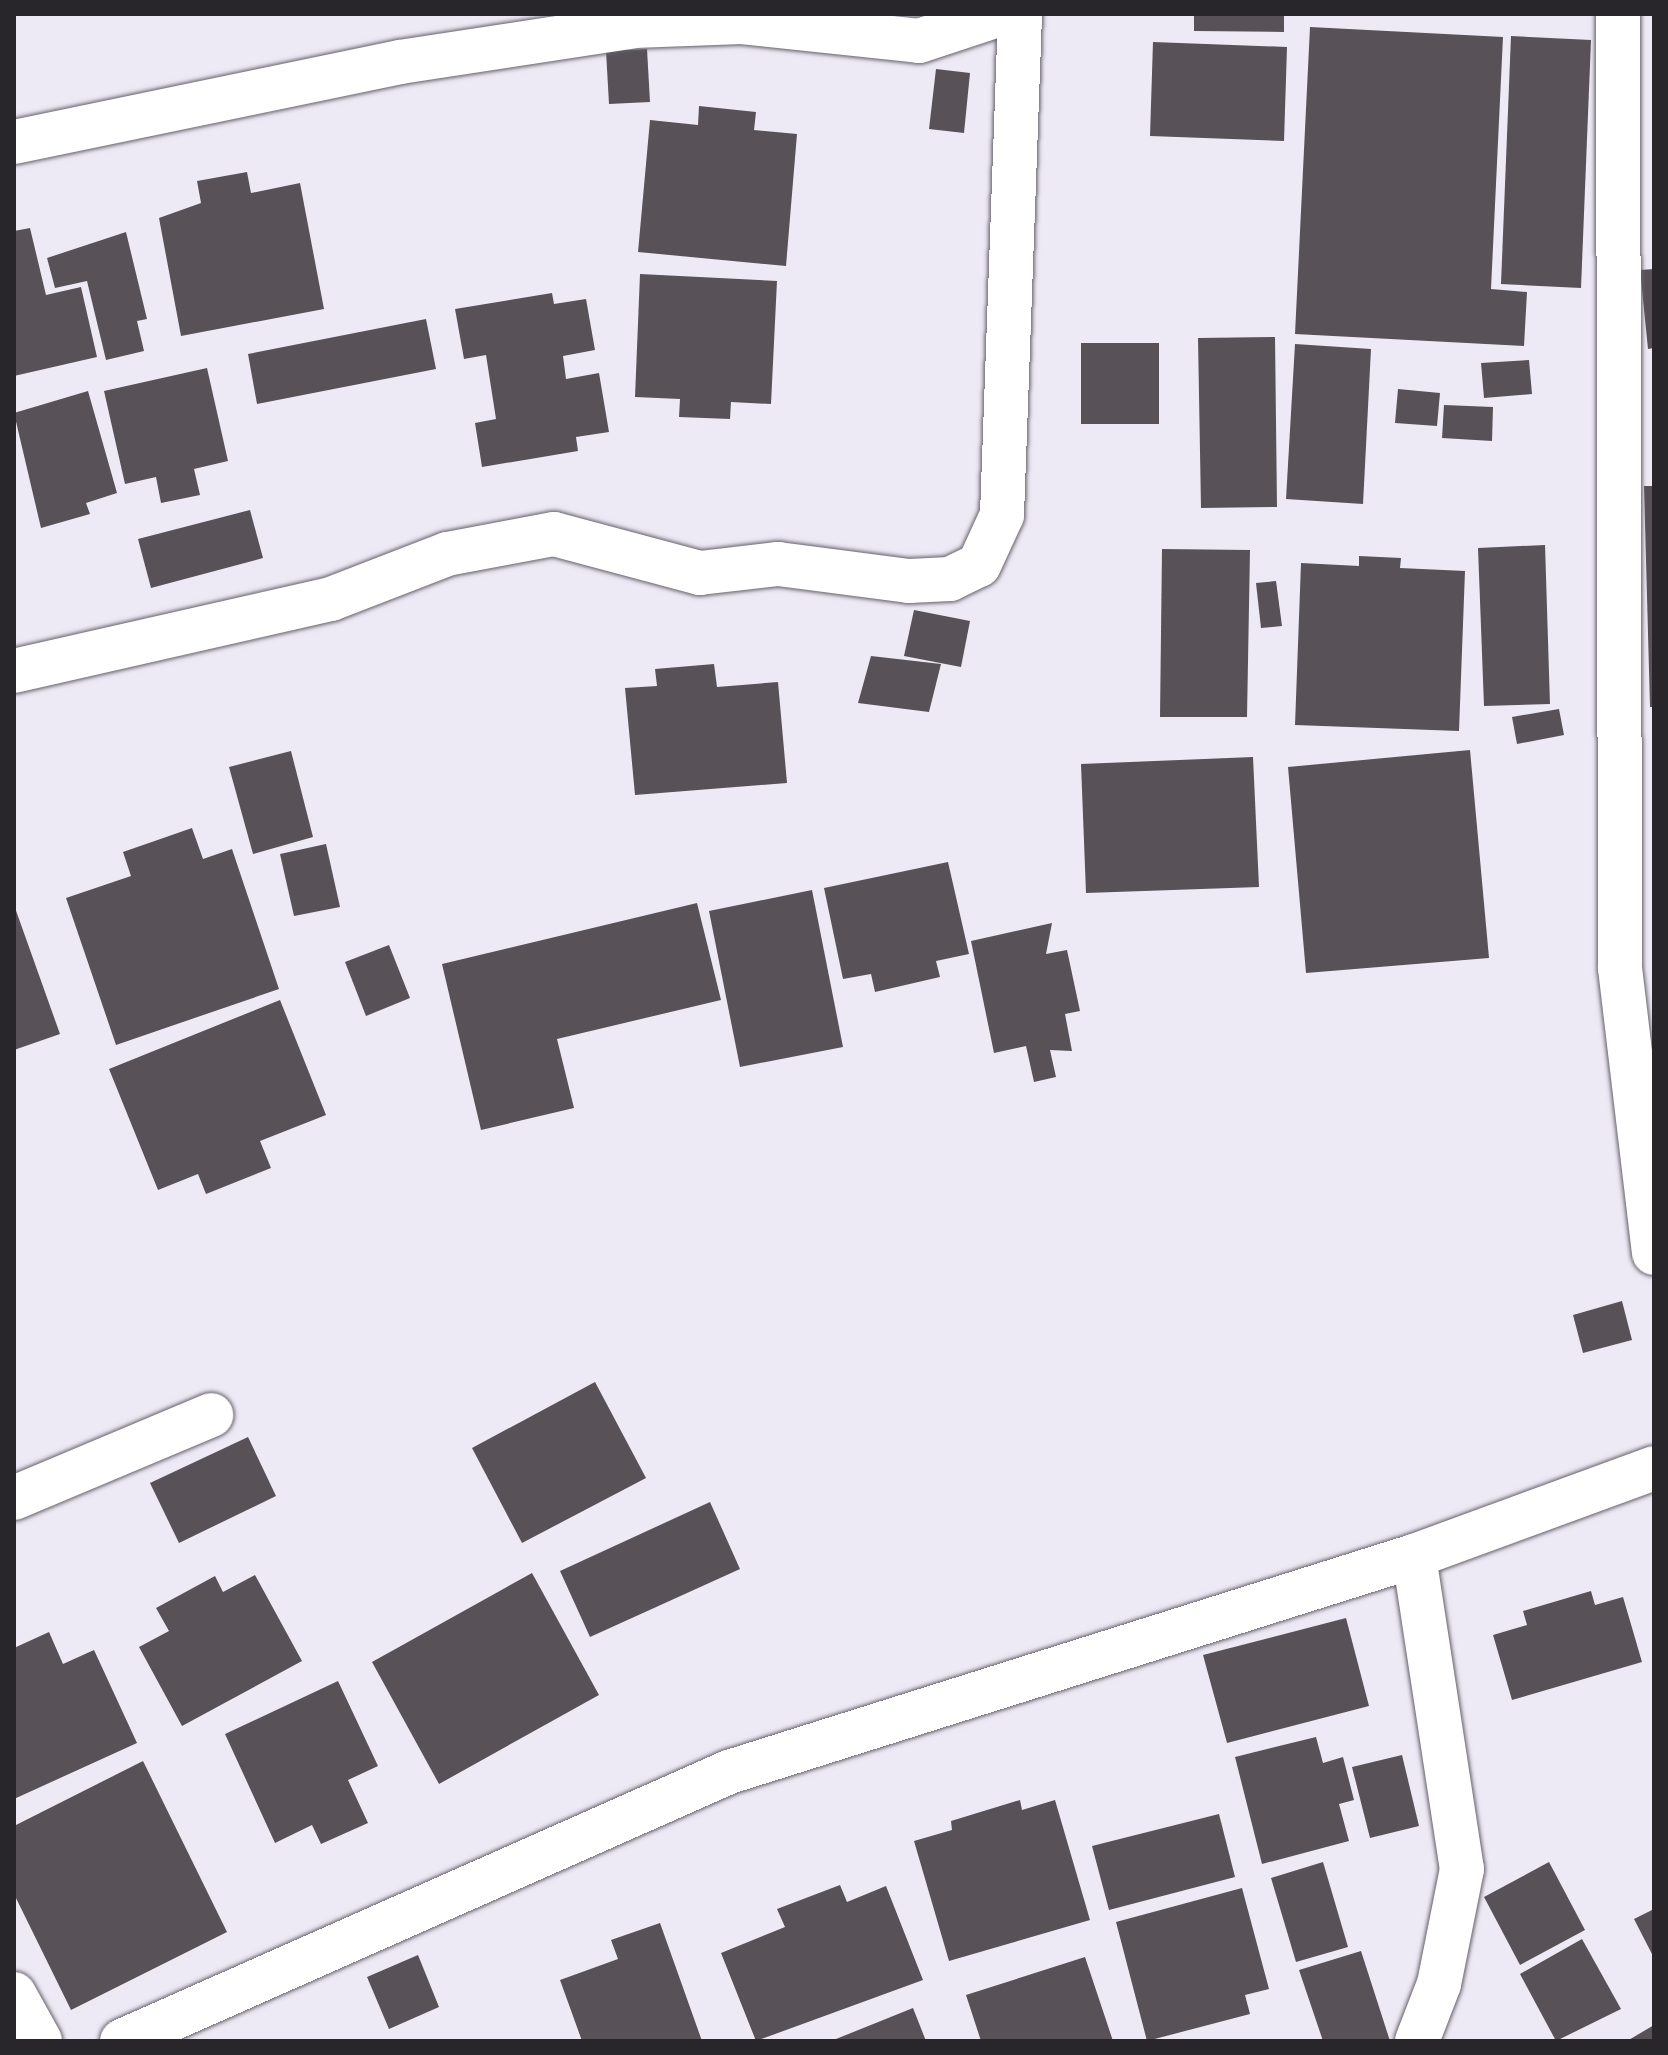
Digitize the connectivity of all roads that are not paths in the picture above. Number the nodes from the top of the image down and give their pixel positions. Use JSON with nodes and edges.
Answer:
{"nodes":[{"id":1,"x":1001,"y":14,"type":"edge"},
{"id":2,"x":1020,"y":14,"type":"edge"},
{"id":3,"x":1618,"y":14,"type":"edge"},
{"id":4,"x":14,"y":142,"type":"edge"},
{"id":5,"x":14,"y":671,"type":"edge"},
{"id":6,"x":1654,"y":1253,"type":"edge"},
{"id":7,"x":211,"y":1415,"type":"dead end"},
{"id":8,"x":1654,"y":1468,"type":"edge"},
{"id":9,"x":14,"y":1498,"type":"edge"},
{"id":10,"x":1414,"y":1556,"type":"junction"},
{"id":11,"x":14,"y":1994,"type":"edge"},
{"id":12,"x":40,"y":2041,"type":"edge"},
{"id":13,"x":122,"y":2041,"type":"edge"},
{"id":14,"x":1417,"y":2041,"type":"edge"}],
"edges":[{"from":1,"to":4,"type":"street"},
{"from":2,"to":5,"type":"street"},
{"from":3,"to":6,"type":"street"},
{"from":7,"to":9,"type":"street"},
{"from":8,"to":10,"type":"street"},
{"from":10,"to":13,"type":"street"},
{"from":10,"to":14,"type":"street"},
{"from":11,"to":12,"type":"street"}]}
